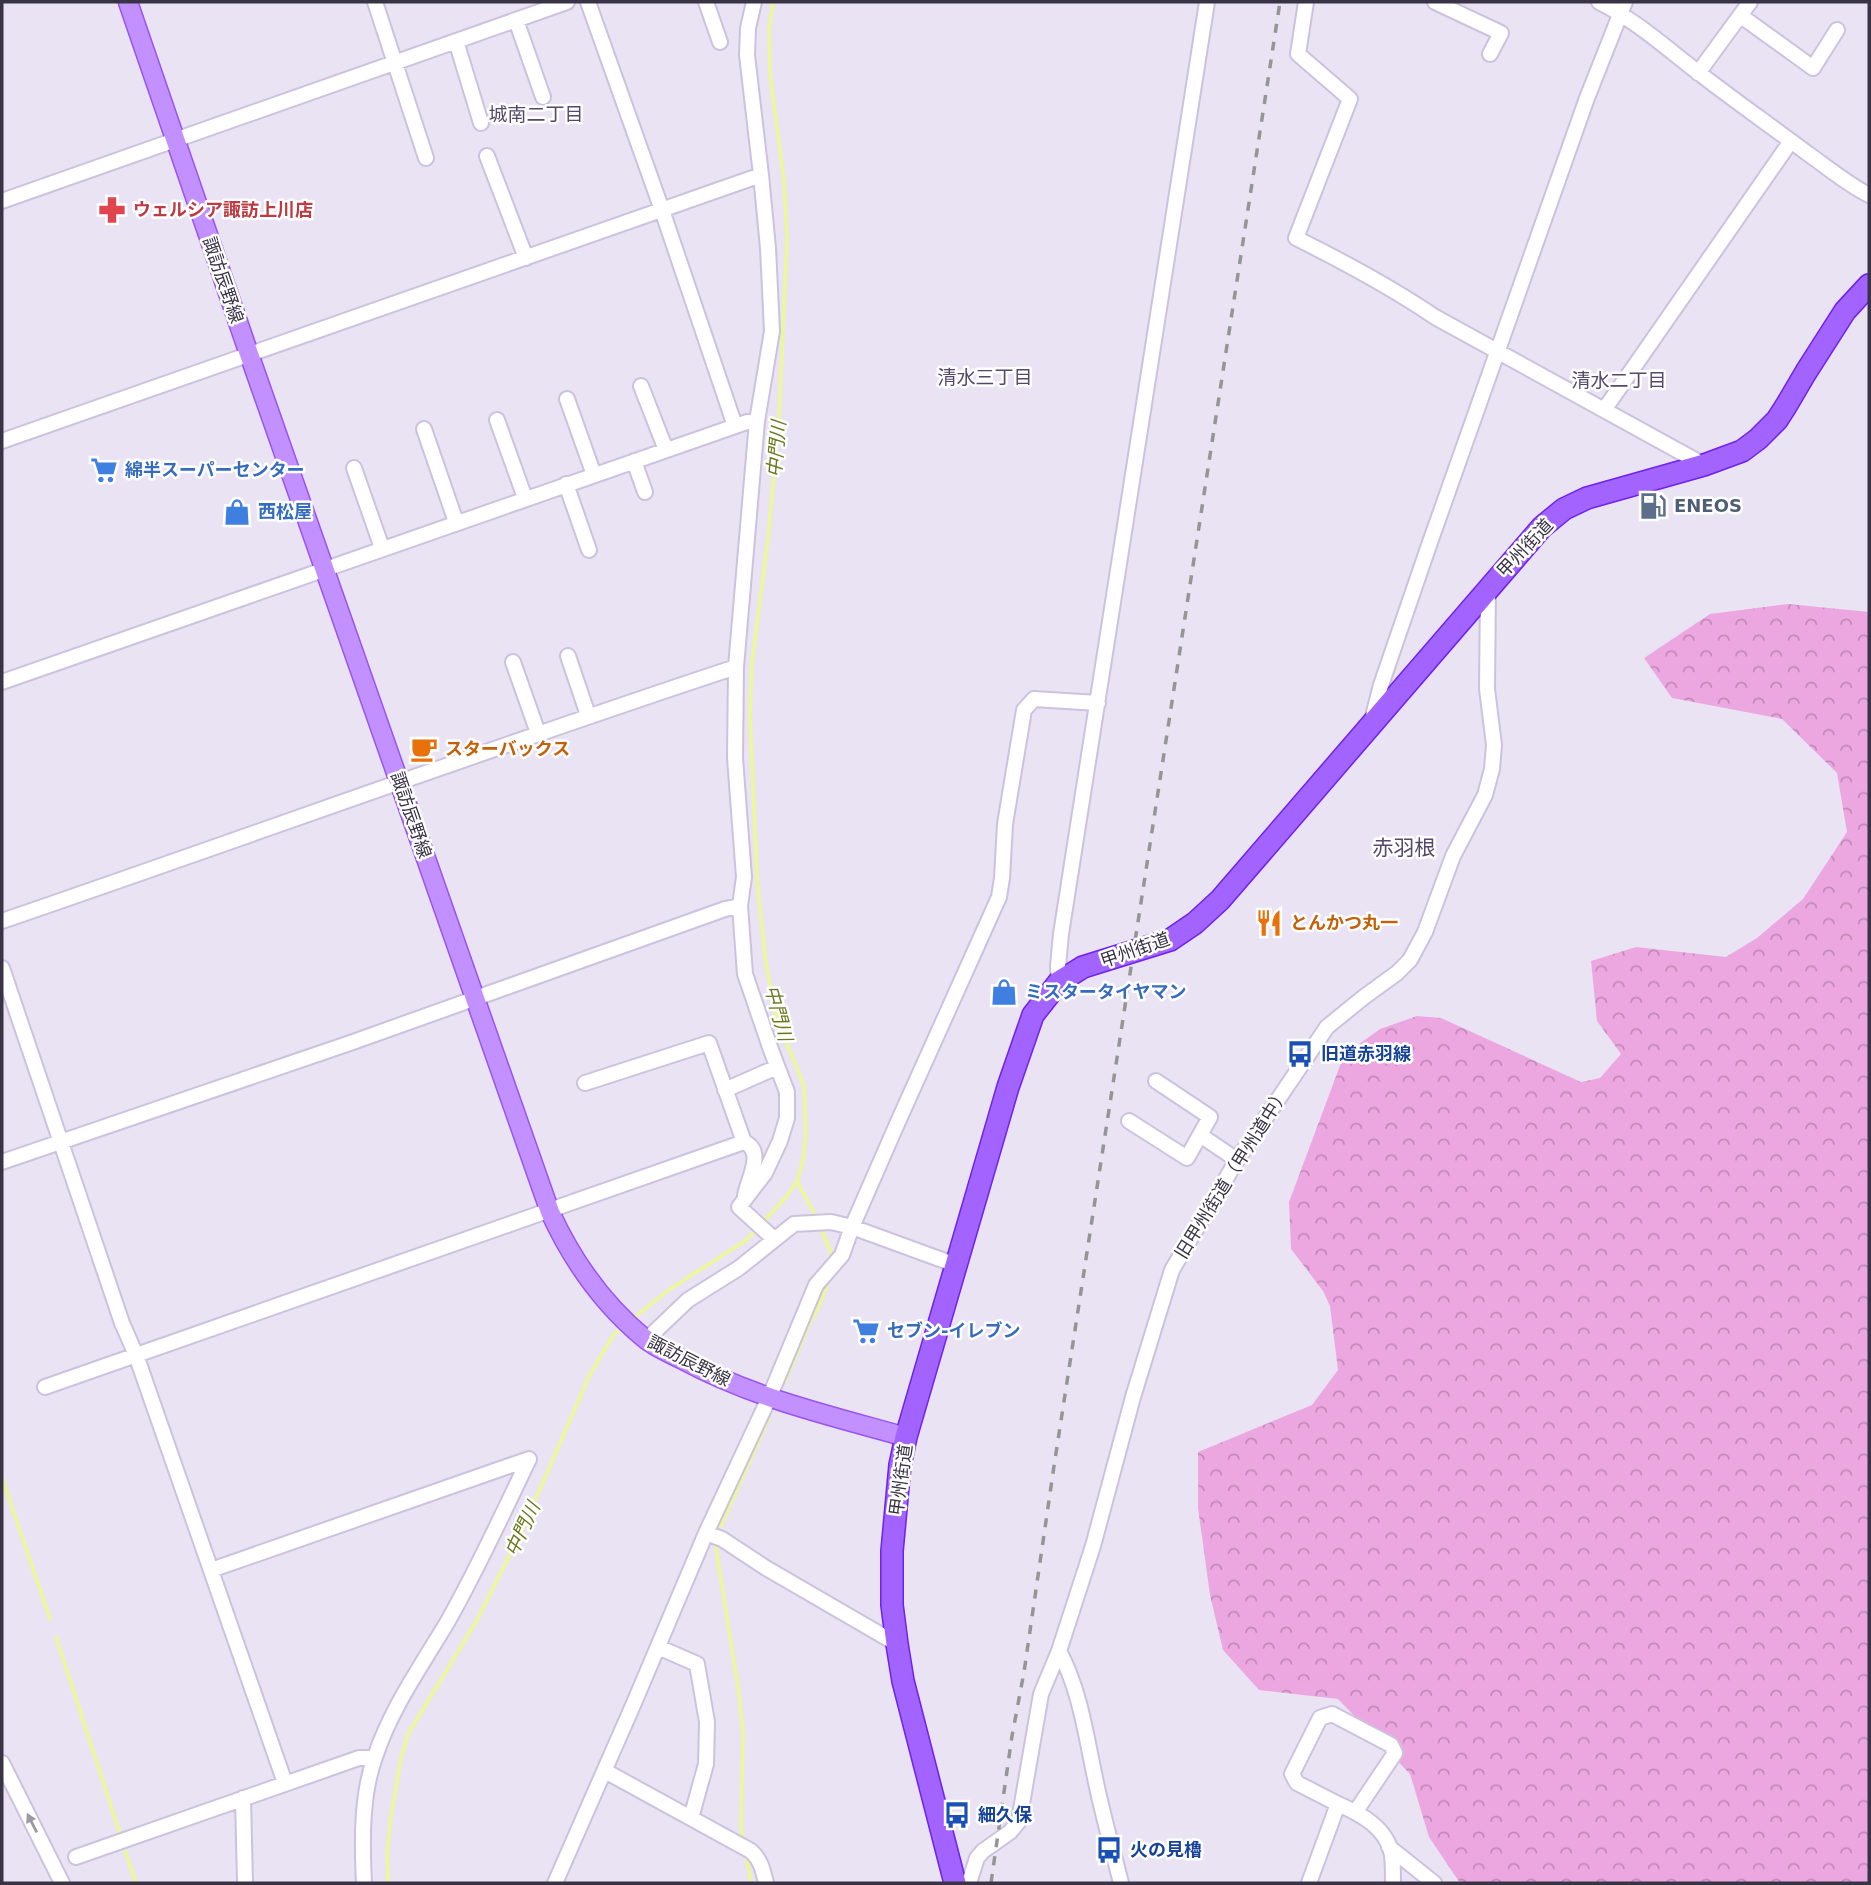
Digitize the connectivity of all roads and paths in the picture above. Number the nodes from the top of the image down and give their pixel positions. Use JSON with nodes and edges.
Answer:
{"nodes":[{"id":1,"x":128,"y":2,"type":"edge"},
{"id":2,"x":375,"y":2,"type":"edge"},
{"id":3,"x":567,"y":2,"type":"edge"},
{"id":4,"x":589,"y":2,"type":"edge"},
{"id":5,"x":706,"y":2,"type":"edge"},
{"id":6,"x":754,"y":2,"type":"edge"},
{"id":7,"x":1207,"y":2,"type":"edge"},
{"id":8,"x":1306,"y":2,"type":"edge"},
{"id":9,"x":1435,"y":2,"type":"edge"},
{"id":10,"x":1599,"y":2,"type":"edge"},
{"id":11,"x":1750,"y":2,"type":"edge"},
{"id":12,"x":1622,"y":7,"type":"edge"},
{"id":13,"x":1741,"y":16,"type":"junction"},
{"id":14,"x":516,"y":20,"type":"junction"},
{"id":15,"x":1837,"y":30,"type":"dead end"},
{"id":16,"x":456,"y":41,"type":"junction"},
{"id":17,"x":720,"y":42,"type":"dead end"},
{"id":18,"x":1490,"y":54,"type":"dead end"},
{"id":19,"x":395,"y":62,"type":"junction"},
{"id":20,"x":1698,"y":73,"type":"junction"},
{"id":21,"x":543,"y":97,"type":"dead end"},
{"id":22,"x":481,"y":123,"type":"dead end"},
{"id":23,"x":176,"y":140,"type":"junction"},
{"id":24,"x":1791,"y":141,"type":"junction"},
{"id":25,"x":487,"y":156,"type":"dead end"},
{"id":26,"x":426,"y":158,"type":"dead end"},
{"id":27,"x":761,"y":175,"type":"junction"},
{"id":28,"x":1869,"y":195,"type":"edge"},
{"id":29,"x":2,"y":201,"type":"edge"},
{"id":30,"x":662,"y":210,"type":"junction"},
{"id":31,"x":526,"y":258,"type":"junction"},
{"id":32,"x":1869,"y":285,"type":"edge"},
{"id":33,"x":1499,"y":351,"type":"junction"},
{"id":34,"x":248,"y":354,"type":"junction"},
{"id":35,"x":641,"y":386,"type":"dead end"},
{"id":36,"x":567,"y":398,"type":"dead end"},
{"id":37,"x":1604,"y":410,"type":"junction"},
{"id":38,"x":497,"y":420,"type":"dead end"},
{"id":39,"x":757,"y":421,"type":"junction"},
{"id":40,"x":735,"y":426,"type":"junction"},
{"id":41,"x":424,"y":429,"type":"dead end"},
{"id":42,"x":2,"y":441,"type":"edge"},
{"id":43,"x":666,"y":450,"type":"junction"},
{"id":44,"x":634,"y":461,"type":"junction"},
{"id":45,"x":1704,"y":465,"type":"junction"},
{"id":46,"x":354,"y":468,"type":"dead end"},
{"id":47,"x":594,"y":475,"type":"junction"},
{"id":48,"x":566,"y":484,"type":"junction"},
{"id":49,"x":645,"y":492,"type":"dead end"},
{"id":50,"x":525,"y":498,"type":"junction"},
{"id":51,"x":456,"y":522,"type":"junction"},
{"id":52,"x":383,"y":548,"type":"junction"},
{"id":53,"x":589,"y":550,"type":"dead end"},
{"id":54,"x":325,"y":568,"type":"junction"},
{"id":55,"x":1488,"y":590,"type":"junction"},
{"id":56,"x":568,"y":656,"type":"dead end"},
{"id":57,"x":513,"y":662,"type":"dead end"},
{"id":58,"x":736,"y":667,"type":"junction"},
{"id":59,"x":2,"y":682,"type":"edge"},
{"id":60,"x":1098,"y":703,"type":"junction"},
{"id":61,"x":588,"y":715,"type":"junction"},
{"id":62,"x":1371,"y":727,"type":"junction"},
{"id":63,"x":538,"y":733,"type":"junction"},
{"id":64,"x":400,"y":783,"type":"junction"},
{"id":65,"x":740,"y":906,"type":"junction"},
{"id":66,"x":2,"y":921,"type":"edge"},
{"id":67,"x":2,"y":968,"type":"edge"},
{"id":68,"x":1059,"y":982,"type":"junction"},
{"id":69,"x":475,"y":997,"type":"junction"},
{"id":70,"x":777,"y":1068,"type":"junction"},
{"id":71,"x":1156,"y":1081,"type":"dead end"},
{"id":72,"x":585,"y":1083,"type":"dead end"},
{"id":73,"x":725,"y":1090,"type":"junction"},
{"id":74,"x":1129,"y":1121,"type":"dead end"},
{"id":75,"x":1200,"y":1135,"type":"junction"},
{"id":76,"x":61,"y":1140,"type":"junction"},
{"id":77,"x":744,"y":1142,"type":"junction"},
{"id":78,"x":1237,"y":1160,"type":"junction"},
{"id":79,"x":2,"y":1162,"type":"edge"},
{"id":80,"x":745,"y":1205,"type":"junction"},
{"id":81,"x":550,"y":1212,"type":"junction"},
{"id":82,"x":852,"y":1227,"type":"junction"},
{"id":83,"x":772,"y":1237,"type":"junction"},
{"id":84,"x":956,"y":1265,"type":"junction"},
{"id":85,"x":644,"y":1338,"type":"junction"},
{"id":86,"x":136,"y":1354,"type":"junction"},
{"id":87,"x":46,"y":1387,"type":"dead end"},
{"id":88,"x":769,"y":1398,"type":"junction"},
{"id":89,"x":906,"y":1437,"type":"junction"},
{"id":90,"x":713,"y":1535,"type":"junction"},
{"id":91,"x":211,"y":1570,"type":"junction"},
{"id":92,"x":897,"y":1644,"type":"junction"},
{"id":93,"x":658,"y":1647,"type":"junction"},
{"id":94,"x":1059,"y":1651,"type":"junction"},
{"id":95,"x":374,"y":1758,"type":"junction"},
{"id":96,"x":2,"y":1763,"type":"edge"},
{"id":97,"x":605,"y":1771,"type":"junction"},
{"id":98,"x":285,"y":1783,"type":"junction"},
{"id":99,"x":243,"y":1798,"type":"junction"},
{"id":100,"x":1338,"y":1804,"type":"junction"},
{"id":101,"x":1356,"y":1811,"type":"junction"},
{"id":102,"x":691,"y":1818,"type":"junction"},
{"id":103,"x":1389,"y":1847,"type":"junction"},
{"id":104,"x":76,"y":1857,"type":"dead end"},
{"id":105,"x":62,"y":1883,"type":"edge"},
{"id":106,"x":245,"y":1883,"type":"edge"},
{"id":107,"x":364,"y":1883,"type":"edge"},
{"id":108,"x":555,"y":1883,"type":"edge"},
{"id":109,"x":766,"y":1883,"type":"edge"},
{"id":110,"x":955,"y":1883,"type":"edge"},
{"id":111,"x":969,"y":1883,"type":"edge"},
{"id":112,"x":1121,"y":1883,"type":"edge"},
{"id":113,"x":1309,"y":1883,"type":"edge"},
{"id":114,"x":1393,"y":1883,"type":"edge"},
{"id":115,"x":1434,"y":1883,"type":"edge"}],
"edges":[{"from":1,"to":23,"type":"main road","name":"諏訪辰野線"},
{"from":2,"to":19,"type":"street"},
{"from":3,"to":14,"type":"street"},
{"from":4,"to":30,"type":"street"},
{"from":5,"to":17,"type":"street"},
{"from":6,"to":27,"type":"street"},
{"from":7,"to":60,"type":"street"},
{"from":8,"to":33,"type":"street"},
{"from":9,"to":18,"type":"street"},
{"from":10,"to":12,"type":"street"},
{"from":11,"to":13,"type":"street"},
{"from":12,"to":20,"type":"street"},
{"from":12,"to":33,"type":"street"},
{"from":13,"to":15,"type":"street"},
{"from":13,"to":20,"type":"street"},
{"from":14,"to":16,"type":"street"},
{"from":14,"to":21,"type":"street"},
{"from":16,"to":19,"type":"street"},
{"from":16,"to":22,"type":"street"},
{"from":19,"to":23,"type":"street"},
{"from":19,"to":26,"type":"street"},
{"from":20,"to":24,"type":"street"},
{"from":23,"to":29,"type":"street"},
{"from":23,"to":34,"type":"main road","name":"諏訪辰野線"},
{"from":24,"to":28,"type":"street"},
{"from":24,"to":37,"type":"street"},
{"from":25,"to":31,"type":"street"},
{"from":27,"to":30,"type":"street"},
{"from":27,"to":39,"type":"street"},
{"from":30,"to":31,"type":"street"},
{"from":30,"to":40,"type":"street"},
{"from":31,"to":34,"type":"street"},
{"from":32,"to":45,"type":"highway","name":"甲州街道"},
{"from":33,"to":37,"type":"street"},
{"from":33,"to":62,"type":"street"},
{"from":34,"to":42,"type":"street"},
{"from":34,"to":54,"type":"main road","name":"諏訪辰野線"},
{"from":35,"to":43,"type":"street"},
{"from":36,"to":47,"type":"street"},
{"from":37,"to":45,"type":"street"},
{"from":38,"to":50,"type":"street"},
{"from":39,"to":40,"type":"street"},
{"from":39,"to":58,"type":"street"},
{"from":40,"to":43,"type":"street"},
{"from":41,"to":51,"type":"street"},
{"from":43,"to":44,"type":"street"},
{"from":44,"to":47,"type":"street"},
{"from":44,"to":49,"type":"street"},
{"from":45,"to":55,"type":"highway","name":"甲州街道"},
{"from":46,"to":52,"type":"street"},
{"from":47,"to":48,"type":"street"},
{"from":48,"to":50,"type":"street"},
{"from":48,"to":53,"type":"street"},
{"from":50,"to":51,"type":"street"},
{"from":51,"to":52,"type":"street"},
{"from":52,"to":54,"type":"street"},
{"from":54,"to":59,"type":"street"},
{"from":54,"to":64,"type":"main road","name":"諏訪辰野線"},
{"from":55,"to":62,"type":"highway","name":"甲州街道"},
{"from":55,"to":78,"type":"street","name":"旧甲州街道（甲州道中）"},
{"from":56,"to":61,"type":"street"},
{"from":57,"to":63,"type":"street"},
{"from":58,"to":61,"type":"street"},
{"from":58,"to":65,"type":"street"},
{"from":60,"to":68,"type":"street"},
{"from":60,"to":82,"type":"street"},
{"from":61,"to":63,"type":"street"},
{"from":62,"to":68,"type":"highway","name":"甲州街道"},
{"from":63,"to":64,"type":"street"},
{"from":64,"to":66,"type":"street"},
{"from":64,"to":69,"type":"main road","name":"諏訪辰野線"},
{"from":65,"to":69,"type":"street"},
{"from":65,"to":70,"type":"street"},
{"from":67,"to":76,"type":"street"},
{"from":68,"to":84,"type":"highway","name":"甲州街道"},
{"from":69,"to":76,"type":"street"},
{"from":69,"to":81,"type":"main road","name":"諏訪辰野線"},
{"from":70,"to":73,"type":"street"},
{"from":70,"to":80,"type":"street"},
{"from":71,"to":75,"type":"street"},
{"from":72,"to":73,"type":"street"},
{"from":73,"to":77,"type":"street"},
{"from":74,"to":75,"type":"street"},
{"from":75,"to":78,"type":"street"},
{"from":76,"to":79,"type":"street"},
{"from":76,"to":86,"type":"street"},
{"from":77,"to":80,"type":"street"},
{"from":77,"to":81,"type":"street"},
{"from":78,"to":94,"type":"street","name":"旧甲州街道（甲州道中）"},
{"from":80,"to":83,"type":"street"},
{"from":81,"to":85,"type":"main road","name":"諏訪辰野線"},
{"from":81,"to":86,"type":"street"},
{"from":82,"to":83,"type":"street"},
{"from":82,"to":84,"type":"street"},
{"from":82,"to":88,"type":"street"},
{"from":83,"to":85,"type":"street"},
{"from":84,"to":89,"type":"highway","name":"甲州街道"},
{"from":85,"to":88,"type":"main road","name":"諏訪辰野線"},
{"from":86,"to":87,"type":"street"},
{"from":86,"to":91,"type":"street"},
{"from":88,"to":89,"type":"main road","name":"諏訪辰野線"},
{"from":88,"to":90,"type":"street"},
{"from":89,"to":92,"type":"highway","name":"甲州街道"},
{"from":90,"to":92,"type":"street"},
{"from":90,"to":93,"type":"street"},
{"from":91,"to":95,"type":"street"},
{"from":91,"to":98,"type":"street"},
{"from":92,"to":110,"type":"highway","name":"甲州街道"},
{"from":93,"to":97,"type":"street"},
{"from":93,"to":102,"type":"street"},
{"from":94,"to":111,"type":"street","name":"旧甲州街道（甲州道中）"},
{"from":94,"to":112,"type":"street"},
{"from":95,"to":98,"type":"street"},
{"from":95,"to":107,"type":"street"},
{"from":105,"to":96,"type":"street","one_way":true},
{"from":97,"to":102,"type":"street"},
{"from":97,"to":108,"type":"street"},
{"from":98,"to":99,"type":"street"},
{"from":99,"to":104,"type":"street"},
{"from":99,"to":106,"type":"street"},
{"from":100,"to":101,"type":"street"},
{"from":100,"to":101,"type":"street"},
{"from":100,"to":113,"type":"street"},
{"from":101,"to":103,"type":"street"},
{"from":102,"to":109,"type":"street"},
{"from":103,"to":114,"type":"street"},
{"from":103,"to":115,"type":"street"}]}
